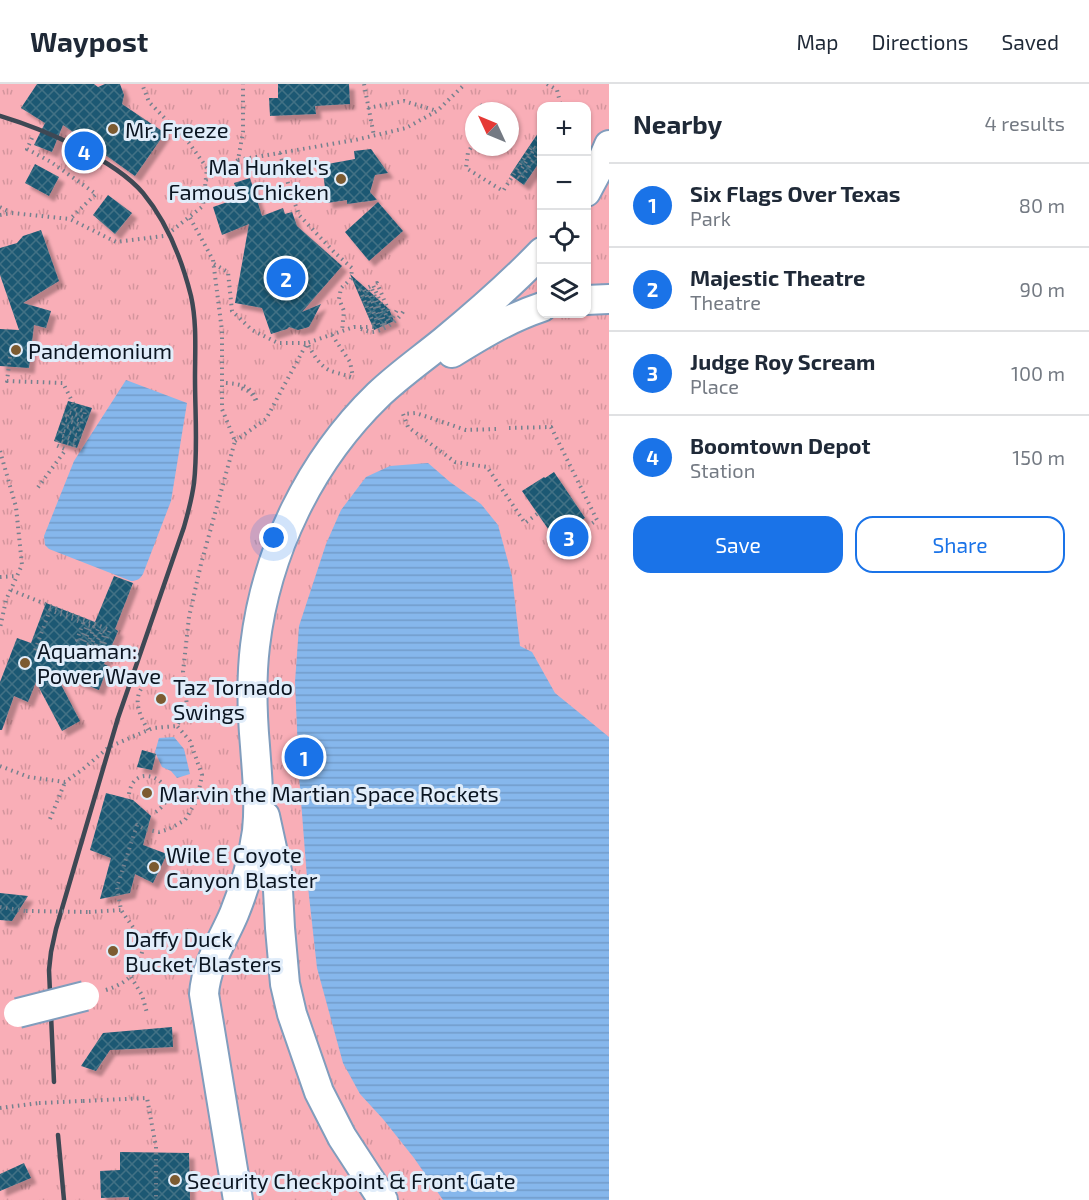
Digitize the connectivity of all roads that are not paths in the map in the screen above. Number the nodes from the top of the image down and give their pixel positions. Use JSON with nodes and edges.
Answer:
{"nodes":[{"id":1,"x":609,"y":145,"type":"edge"},
{"id":2,"x":591,"y":183,"type":"edge"},
{"id":3,"x":537,"y":257,"type":"edge"},
{"id":4,"x":609,"y":299,"type":"edge"},
{"id":5,"x":591,"y":300,"type":"edge"},
{"id":6,"x":537,"y":309,"type":"edge"},
{"id":7,"x":418,"y":361,"type":"junction"},
{"id":8,"x":259,"y":787,"type":"junction"},
{"id":9,"x":85,"y":996,"type":"road end"},
{"id":10,"x":18,"y":1013,"type":"dead end"},
{"id":11,"x":238,"y":1200,"type":"edge"},
{"id":12,"x":383,"y":1200,"type":"edge"}],
"edges":[{"from":1,"to":2,"type":"street"},
{"from":3,"to":7,"type":"street"},
{"from":4,"to":5,"type":"street"},
{"from":6,"to":7,"type":"street"},
{"from":7,"to":8,"type":"street"},
{"from":8,"to":11,"type":"street"},
{"from":8,"to":12,"type":"street"},
{"from":9,"to":10,"type":"street","bridge":true}]}
